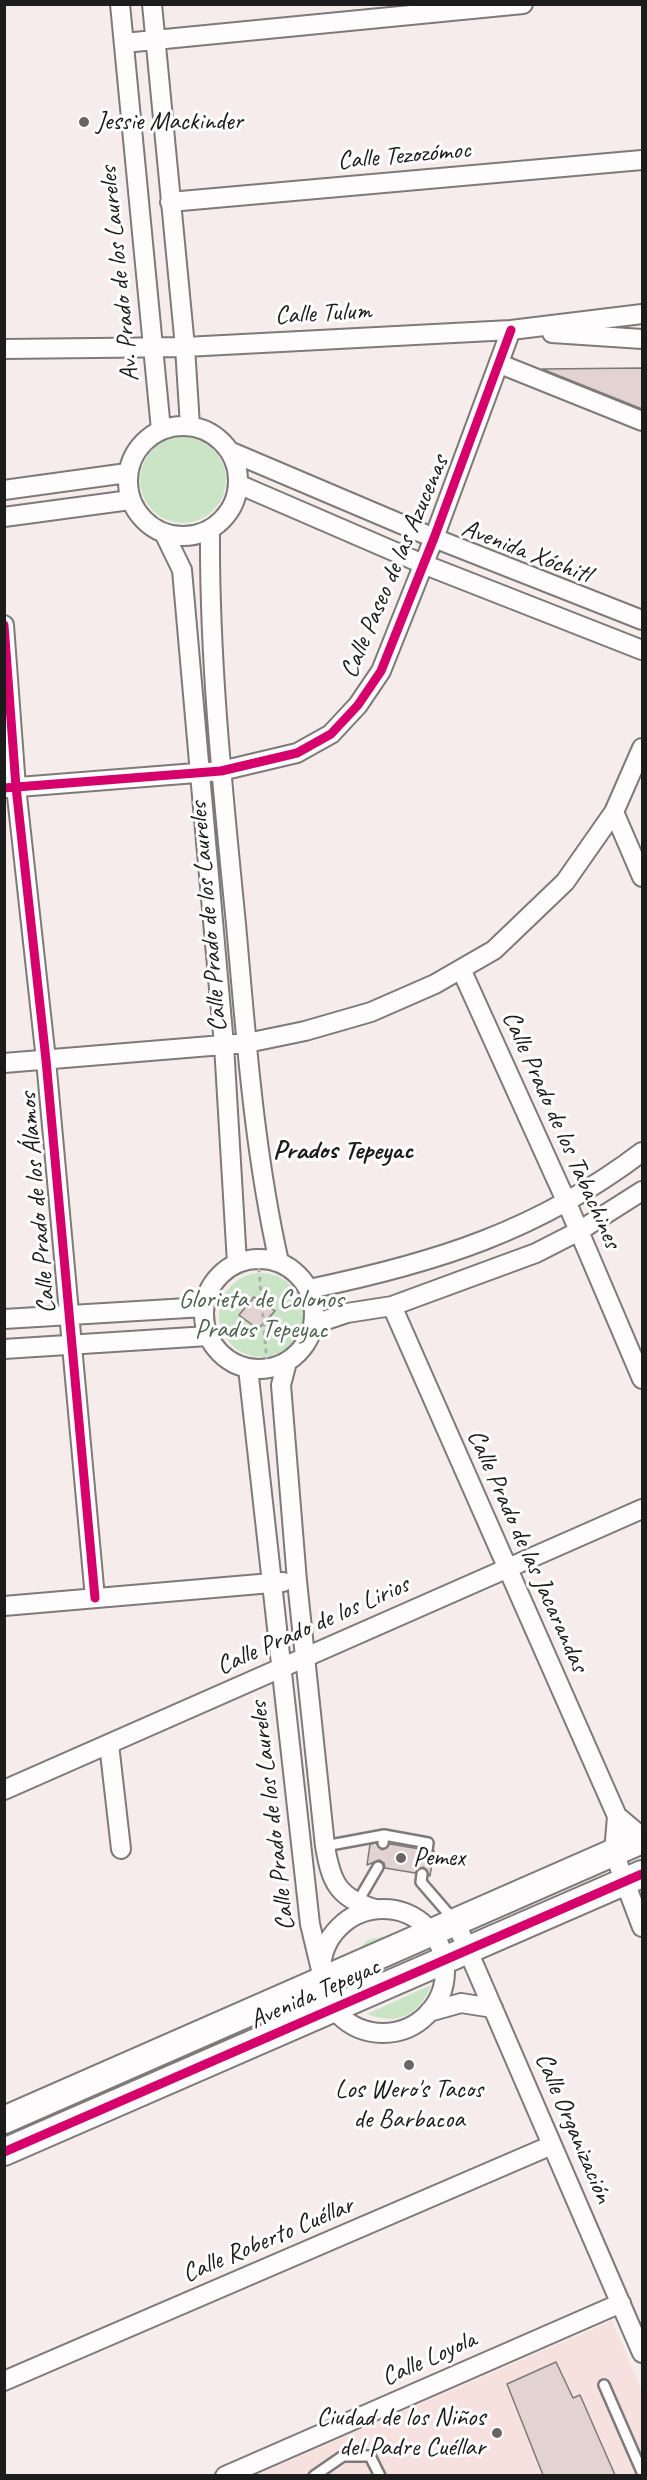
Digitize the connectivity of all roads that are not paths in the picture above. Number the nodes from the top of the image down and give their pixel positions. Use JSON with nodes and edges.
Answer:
{"nodes":[{"id":1,"x":120,"y":4,"type":"edge"},
{"id":2,"x":152,"y":4,"type":"edge"},
{"id":3,"x":524,"y":4,"type":"edge"},
{"id":4,"x":155,"y":40,"type":"junction"},
{"id":5,"x":124,"y":43,"type":"junction"},
{"id":6,"x":642,"y":160,"type":"edge"},
{"id":7,"x":170,"y":202,"type":"junction"},
{"id":8,"x":642,"y":314,"type":"edge"},
{"id":9,"x":511,"y":330,"type":"junction"},
{"id":10,"x":642,"y":339,"type":"edge"},
{"id":11,"x":185,"y":346,"type":"junction"},
{"id":12,"x":154,"y":347,"type":"junction"},
{"id":13,"x":4,"y":349,"type":"edge"},
{"id":14,"x":500,"y":364,"type":"junction"},
{"id":15,"x":642,"y":421,"type":"edge"},
{"id":16,"x":190,"y":426,"type":"junction"},
{"id":17,"x":161,"y":430,"type":"junction"},
{"id":18,"x":229,"y":451,"type":"junction"},
{"id":19,"x":127,"y":473,"type":"junction"},
{"id":20,"x":238,"y":484,"type":"junction"},
{"id":21,"x":4,"y":490,"type":"edge"},
{"id":22,"x":130,"y":500,"type":"junction"},
{"id":23,"x":4,"y":517,"type":"edge"},
{"id":24,"x":210,"y":529,"type":"junction"},
{"id":25,"x":164,"y":533,"type":"junction"},
{"id":26,"x":434,"y":538,"type":"junction"},
{"id":27,"x":423,"y":564,"type":"junction"},
{"id":28,"x":642,"y":620,"type":"edge"},
{"id":29,"x":4,"y":625,"type":"edge"},
{"id":30,"x":642,"y":650,"type":"edge"},
{"id":31,"x":642,"y":748,"type":"edge"},
{"id":32,"x":221,"y":771,"type":"junction"},
{"id":33,"x":200,"y":773,"type":"junction"},
{"id":34,"x":10,"y":788,"type":"edge"},
{"id":35,"x":614,"y":812,"type":"junction"},
{"id":36,"x":642,"y":877,"type":"edge"},
{"id":37,"x":461,"y":969,"type":"junction"},
{"id":38,"x":247,"y":1043,"type":"junction"},
{"id":39,"x":224,"y":1045,"type":"junction"},
{"id":40,"x":46,"y":1060,"type":"junction"},
{"id":41,"x":4,"y":1063,"type":"edge"},
{"id":42,"x":642,"y":1152,"type":"edge"},
{"id":43,"x":642,"y":1191,"type":"edge"},
{"id":44,"x":567,"y":1203,"type":"junction"},
{"id":45,"x":579,"y":1231,"type":"junction"},
{"id":46,"x":279,"y":1262,"type":"junction"},
{"id":47,"x":237,"y":1263,"type":"junction"},
{"id":48,"x":309,"y":1289,"type":"junction"},
{"id":49,"x":392,"y":1306,"type":"junction"},
{"id":50,"x":204,"y":1307,"type":"junction"},
{"id":51,"x":69,"y":1313,"type":"junction"},
{"id":52,"x":4,"y":1319,"type":"edge"},
{"id":53,"x":314,"y":1324,"type":"junction"},
{"id":54,"x":208,"y":1336,"type":"junction"},
{"id":55,"x":72,"y":1342,"type":"junction"},
{"id":56,"x":4,"y":1349,"type":"edge"},
{"id":57,"x":286,"y":1362,"type":"junction"},
{"id":58,"x":248,"y":1368,"type":"junction"},
{"id":59,"x":642,"y":1379,"type":"edge"},
{"id":60,"x":642,"y":1509,"type":"edge"},
{"id":61,"x":506,"y":1569,"type":"junction"},
{"id":62,"x":297,"y":1581,"type":"junction"},
{"id":63,"x":272,"y":1583,"type":"junction"},
{"id":64,"x":95,"y":1598,"type":"junction"},
{"id":65,"x":4,"y":1606,"type":"edge"},
{"id":66,"x":304,"y":1658,"type":"junction"},
{"id":67,"x":281,"y":1668,"type":"junction"},
{"id":68,"x":109,"y":1744,"type":"junction"},
{"id":69,"x":4,"y":1790,"type":"edge"},
{"id":70,"x":616,"y":1816,"type":"junction"},
{"id":71,"x":642,"y":1839,"type":"edge"},
{"id":72,"x":325,"y":1846,"type":"junction"},
{"id":73,"x":121,"y":1849,"type":"dead end"},
{"id":74,"x":427,"y":1850,"type":"dead end"},
{"id":75,"x":614,"y":1853,"type":"junction"},
{"id":76,"x":378,"y":1867,"type":"dead end"},
{"id":77,"x":422,"y":1874,"type":"dead end"},
{"id":78,"x":633,"y":1878,"type":"edge"},
{"id":79,"x":357,"y":1903,"type":"junction"},
{"id":80,"x":375,"y":1909,"type":"junction"},
{"id":81,"x":456,"y":1923,"type":"junction"},
{"id":82,"x":642,"y":1927,"type":"edge"},
{"id":83,"x":433,"y":1934,"type":"junction"},
{"id":84,"x":468,"y":1950,"type":"junction"},
{"id":85,"x":445,"y":1960,"type":"junction"},
{"id":86,"x":322,"y":1976,"type":"junction"},
{"id":87,"x":334,"y":2008,"type":"junction"},
{"id":88,"x":493,"y":2008,"type":"junction"},
{"id":89,"x":429,"y":2012,"type":"junction"},
{"id":90,"x":4,"y":2120,"type":"edge"},
{"id":91,"x":552,"y":2145,"type":"junction"},
{"id":92,"x":4,"y":2152,"type":"edge"},
{"id":93,"x":621,"y":2303,"type":"junction"},
{"id":94,"x":642,"y":2353,"type":"edge"},
{"id":95,"x":4,"y":2381,"type":"edge"},
{"id":96,"x":604,"y":2385,"type":"dead end"},
{"id":97,"x":642,"y":2472,"type":"edge"},
{"id":98,"x":225,"y":2475,"type":"edge"},
{"id":99,"x":314,"y":2475,"type":"edge"},
{"id":100,"x":380,"y":2475,"type":"edge"}],
"edges":[{"from":1,"to":5,"type":"street","name":"Av. Prado de los Laureles"},
{"from":2,"to":4,"type":"street"},
{"from":3,"to":4,"type":"street"},
{"from":4,"to":5,"type":"street"},
{"from":4,"to":7,"type":"street"},
{"from":5,"to":12,"type":"street","name":"Av. Prado de los Laureles"},
{"from":6,"to":7,"type":"street","name":"Calle Tezozómoc"},
{"from":7,"to":11,"type":"street"},
{"from":8,"to":9,"type":"street","name":"Calle Tulum"},
{"from":9,"to":10,"type":"street"},
{"from":9,"to":11,"type":"street","name":"Calle Tulum"},
{"from":9,"to":14,"type":"street","name":"Calle Paseo de las Azucenas"},
{"from":11,"to":12,"type":"street","name":"Calle Tulum"},
{"from":11,"to":16,"type":"street"},
{"from":12,"to":13,"type":"street","name":"Calle Tulum"},
{"from":12,"to":17,"type":"street","name":"Av. Prado de los Laureles"},
{"from":14,"to":15,"type":"street"},
{"from":14,"to":26,"type":"street","name":"Calle Paseo de las Azucenas"},
{"from":16,"to":17,"type":"street"},
{"from":16,"to":18,"type":"street"},
{"from":17,"to":19,"type":"street"},
{"from":18,"to":20,"type":"street"},
{"from":18,"to":26,"type":"street","name":"Avenida Xóchitl"},
{"from":19,"to":21,"type":"street"},
{"from":19,"to":22,"type":"street"},
{"from":20,"to":24,"type":"street"},
{"from":20,"to":27,"type":"street","name":"Avenida Xóchitl"},
{"from":22,"to":23,"type":"street"},
{"from":22,"to":25,"type":"street"},
{"from":24,"to":25,"type":"street"},
{"from":24,"to":32,"type":"street","name":"Calle Prado de los Laureles"},
{"from":25,"to":33,"type":"street","name":"Calle Prado de los Laureles"},
{"from":26,"to":27,"type":"street","name":"Calle Paseo de las Azucenas"},
{"from":26,"to":28,"type":"street","name":"Avenida Xóchitl"},
{"from":27,"to":30,"type":"street","name":"Avenida Xóchitl"},
{"from":27,"to":32,"type":"street","name":"Calle Paseo de las Azucenas"},
{"from":29,"to":34,"type":"street","name":"Calle Prado de los Álamos"},
{"from":31,"to":35,"type":"street"},
{"from":32,"to":33,"type":"street","name":"Calle Paseo de las Azucenas"},
{"from":32,"to":38,"type":"street","name":"Calle Prado de los Laureles"},
{"from":33,"to":34,"type":"street","name":"Calle Paseo de las Azucenas"},
{"from":33,"to":39,"type":"street","name":"Calle Prado de los Laureles"},
{"from":34,"to":40,"type":"street","name":"Calle Prado de los Álamos"},
{"from":35,"to":36,"type":"street"},
{"from":35,"to":37,"type":"street"},
{"from":37,"to":38,"type":"street"},
{"from":37,"to":44,"type":"street","name":"Calle Prado de los Tabachines"},
{"from":38,"to":39,"type":"street"},
{"from":38,"to":46,"type":"street","name":"Calle Prado de los Laureles"},
{"from":39,"to":40,"type":"street"},
{"from":39,"to":47,"type":"street","name":"Calle Prado de los Laureles"},
{"from":40,"to":41,"type":"street"},
{"from":40,"to":51,"type":"street","name":"Calle Prado de los Álamos"},
{"from":42,"to":44,"type":"street"},
{"from":43,"to":45,"type":"street"},
{"from":44,"to":45,"type":"street","name":"Calle Prado de los Tabachines"},
{"from":44,"to":48,"type":"street"},
{"from":45,"to":49,"type":"street"},
{"from":45,"to":59,"type":"street","name":"Calle Prado de los Tabachines"},
{"from":46,"to":47,"type":"street"},
{"from":46,"to":48,"type":"street"},
{"from":47,"to":50,"type":"street"},
{"from":48,"to":53,"type":"street"},
{"from":49,"to":53,"type":"street"},
{"from":49,"to":61,"type":"street","name":"Calle Prado de las Jacarandas"},
{"from":50,"to":51,"type":"street"},
{"from":50,"to":54,"type":"street"},
{"from":51,"to":52,"type":"street"},
{"from":51,"to":55,"type":"street","name":"Calle Prado de los Álamos"},
{"from":53,"to":57,"type":"street"},
{"from":54,"to":55,"type":"street"},
{"from":54,"to":58,"type":"street"},
{"from":55,"to":56,"type":"street"},
{"from":55,"to":64,"type":"street","name":"Calle Prado de los Álamos"},
{"from":57,"to":58,"type":"street"},
{"from":57,"to":62,"type":"street","name":"Calle Prado de los Laureles"},
{"from":58,"to":63,"type":"street","name":"Calle Prado de los Laureles"},
{"from":60,"to":61,"type":"street","name":"Calle Prado de los Lirios"},
{"from":61,"to":66,"type":"street","name":"Calle Prado de los Lirios"},
{"from":61,"to":70,"type":"street","name":"Calle Prado de las Jacarandas"},
{"from":62,"to":63,"type":"street"},
{"from":62,"to":66,"type":"street","name":"Calle Prado de los Laureles"},
{"from":63,"to":64,"type":"street"},
{"from":63,"to":67,"type":"street","name":"Calle Prado de los Laureles"},
{"from":64,"to":65,"type":"street"},
{"from":66,"to":67,"type":"street","name":"Calle Prado de los Lirios"},
{"from":66,"to":72,"type":"street","name":"Calle Prado de los Laureles"},
{"from":67,"to":68,"type":"street","name":"Calle Prado de los Lirios"},
{"from":67,"to":86,"type":"street","name":"Calle Prado de los Laureles"},
{"from":68,"to":69,"type":"street","name":"Calle Prado de los Lirios"},
{"from":68,"to":73,"type":"street"},
{"from":70,"to":71,"type":"street","name":"Calle Prado de las Jacarandas"},
{"from":70,"to":75,"type":"street","name":"Calle Prado de las Jacarandas"},
{"from":71,"to":75,"type":"street","name":"Avenida Tepeyac"},
{"from":72,"to":74,"type":"lane"},
{"from":72,"to":79,"type":"street","name":"Calle Prado de los Laureles"},
{"from":75,"to":78,"type":"street","name":"Calle Prado de las Jacarandas"},
{"from":75,"to":81,"type":"street","name":"Avenida Tepeyac"},
{"from":76,"to":79,"type":"lane"},
{"from":77,"to":81,"type":"lane"},
{"from":78,"to":82,"type":"street","name":"Calle Prado de las Jacarandas"},
{"from":78,"to":84,"type":"street","name":"Avenida Tepeyac"},
{"from":79,"to":80,"type":"street","name":"Calle Prado de los Laureles"},
{"from":80,"to":83,"type":"street"},
{"from":80,"to":86,"type":"street","name":"Avenida Tepeyac"},
{"from":81,"to":83,"type":"street","name":"Avenida Tepeyac"},
{"from":81,"to":84,"type":"street","name":"Calle Organización"},
{"from":83,"to":85,"type":"street"},
{"from":83,"to":86,"type":"street","name":"Avenida Tepeyac"},
{"from":84,"to":85,"type":"street","name":"Avenida Tepeyac"},
{"from":84,"to":88,"type":"street","name":"Calle Organización"},
{"from":85,"to":87,"type":"street","name":"Avenida Tepeyac"},
{"from":85,"to":89,"type":"street","name":"Avenida Tepeyac"},
{"from":86,"to":87,"type":"street","name":"Avenida Tepeyac"},
{"from":86,"to":90,"type":"street","name":"Avenida Tepeyac"},
{"from":87,"to":89,"type":"street","name":"Avenida Tepeyac"},
{"from":87,"to":92,"type":"street","name":"Avenida Tepeyac"},
{"from":88,"to":89,"type":"street"},
{"from":88,"to":91,"type":"street","name":"Calle Organización"},
{"from":91,"to":93,"type":"street","name":"Calle Organización"},
{"from":91,"to":95,"type":"street","name":"Calle Roberto Cuéllar"},
{"from":93,"to":94,"type":"street","name":"Calle Organización"},
{"from":93,"to":98,"type":"street","name":"Calle Loyola"},
{"from":96,"to":97,"type":"lane"},
{"from":99,"to":100,"type":"lane"}]}
